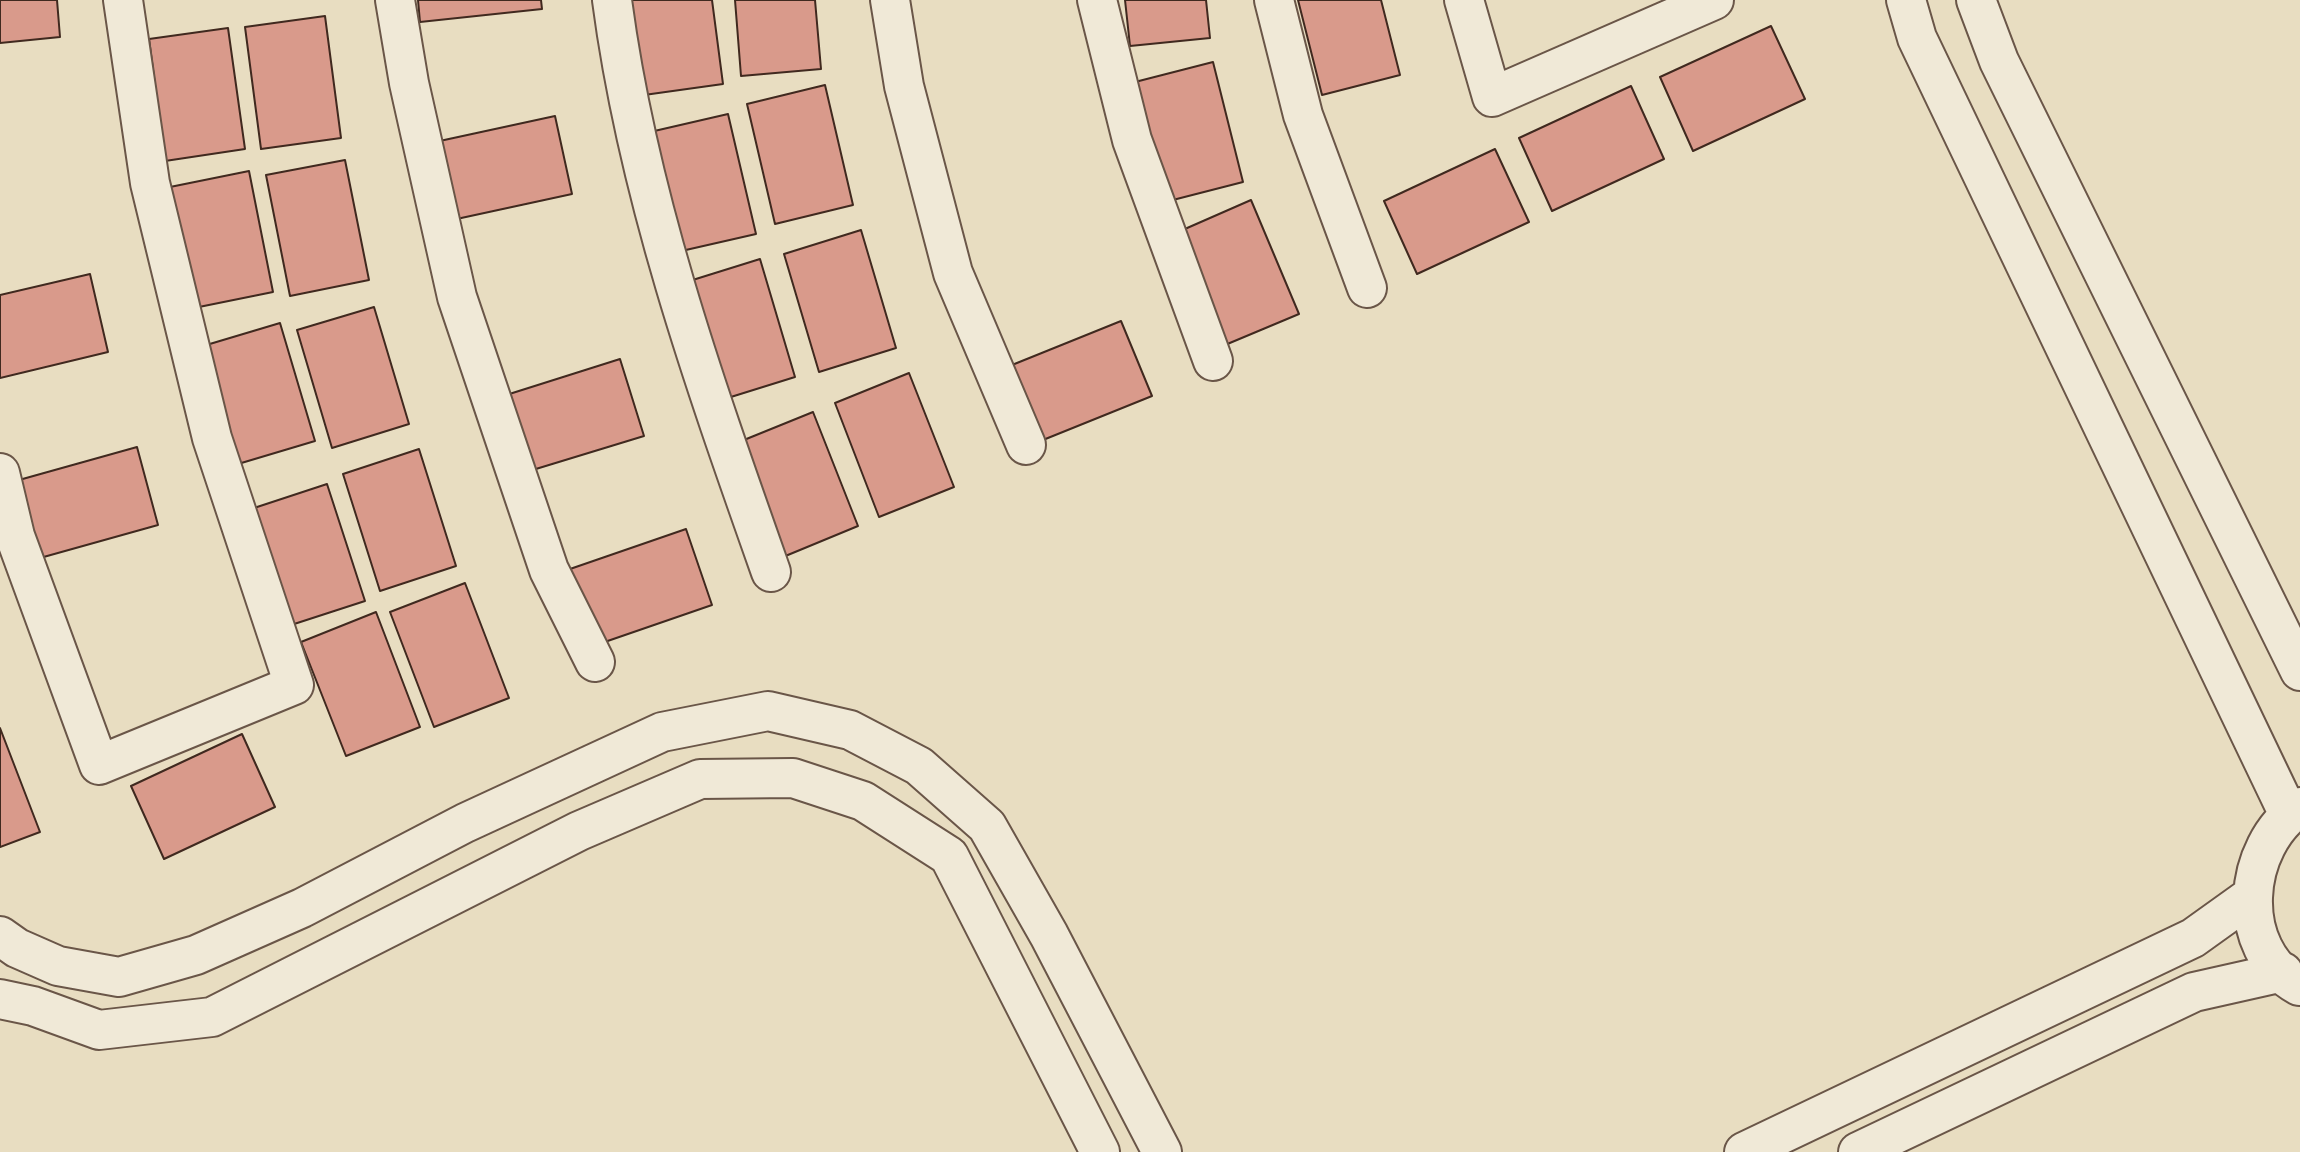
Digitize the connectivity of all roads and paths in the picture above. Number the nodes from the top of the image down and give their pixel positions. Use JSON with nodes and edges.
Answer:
{"nodes":[{"id":1,"x":123,"y":0,"type":"edge"},
{"id":2,"x":395,"y":0,"type":"edge"},
{"id":3,"x":612,"y":0,"type":"edge"},
{"id":4,"x":890,"y":0,"type":"edge"},
{"id":5,"x":1097,"y":0,"type":"edge"},
{"id":6,"x":1274,"y":0,"type":"edge"},
{"id":7,"x":1464,"y":0,"type":"edge"},
{"id":8,"x":1906,"y":0,"type":"edge"},
{"id":9,"x":1976,"y":0,"type":"edge"},
{"id":10,"x":1694,"y":4,"type":"edge"},
{"id":11,"x":1367,"y":288,"type":"dead end"},
{"id":12,"x":1213,"y":361,"type":"dead end"},
{"id":13,"x":1027,"y":445,"type":"dead end"},
{"id":14,"x":0,"y":473,"type":"edge"},
{"id":15,"x":771,"y":572,"type":"dead end"},
{"id":16,"x":595,"y":662,"type":"dead end"},
{"id":17,"x":2300,"y":671,"type":"edge"},
{"id":18,"x":2294,"y":811,"type":"edge"},
{"id":19,"x":2253,"y":895,"type":"junction"},
{"id":20,"x":0,"y":936,"type":"edge"},
{"id":21,"x":2292,"y":979,"type":"edge"},
{"id":22,"x":0,"y":999,"type":"edge"},
{"id":23,"x":1100,"y":1152,"type":"edge"},
{"id":24,"x":1162,"y":1152,"type":"edge"},
{"id":25,"x":1744,"y":1152,"type":"edge"},
{"id":26,"x":1858,"y":1152,"type":"edge"}],
"edges":[{"from":1,"to":14,"type":"street"},
{"from":2,"to":16,"type":"street"},
{"from":3,"to":15,"type":"street"},
{"from":4,"to":13,"type":"street"},
{"from":5,"to":12,"type":"street"},
{"from":6,"to":11,"type":"street"},
{"from":7,"to":10,"type":"street"},
{"from":8,"to":18,"type":"street"},
{"from":9,"to":17,"type":"street"},
{"from":18,"to":19,"type":"street"},
{"from":19,"to":21,"type":"street"},
{"from":19,"to":25,"type":"street"},
{"from":20,"to":24,"type":"street"},
{"from":21,"to":26,"type":"street"},
{"from":22,"to":23,"type":"street"}]}
